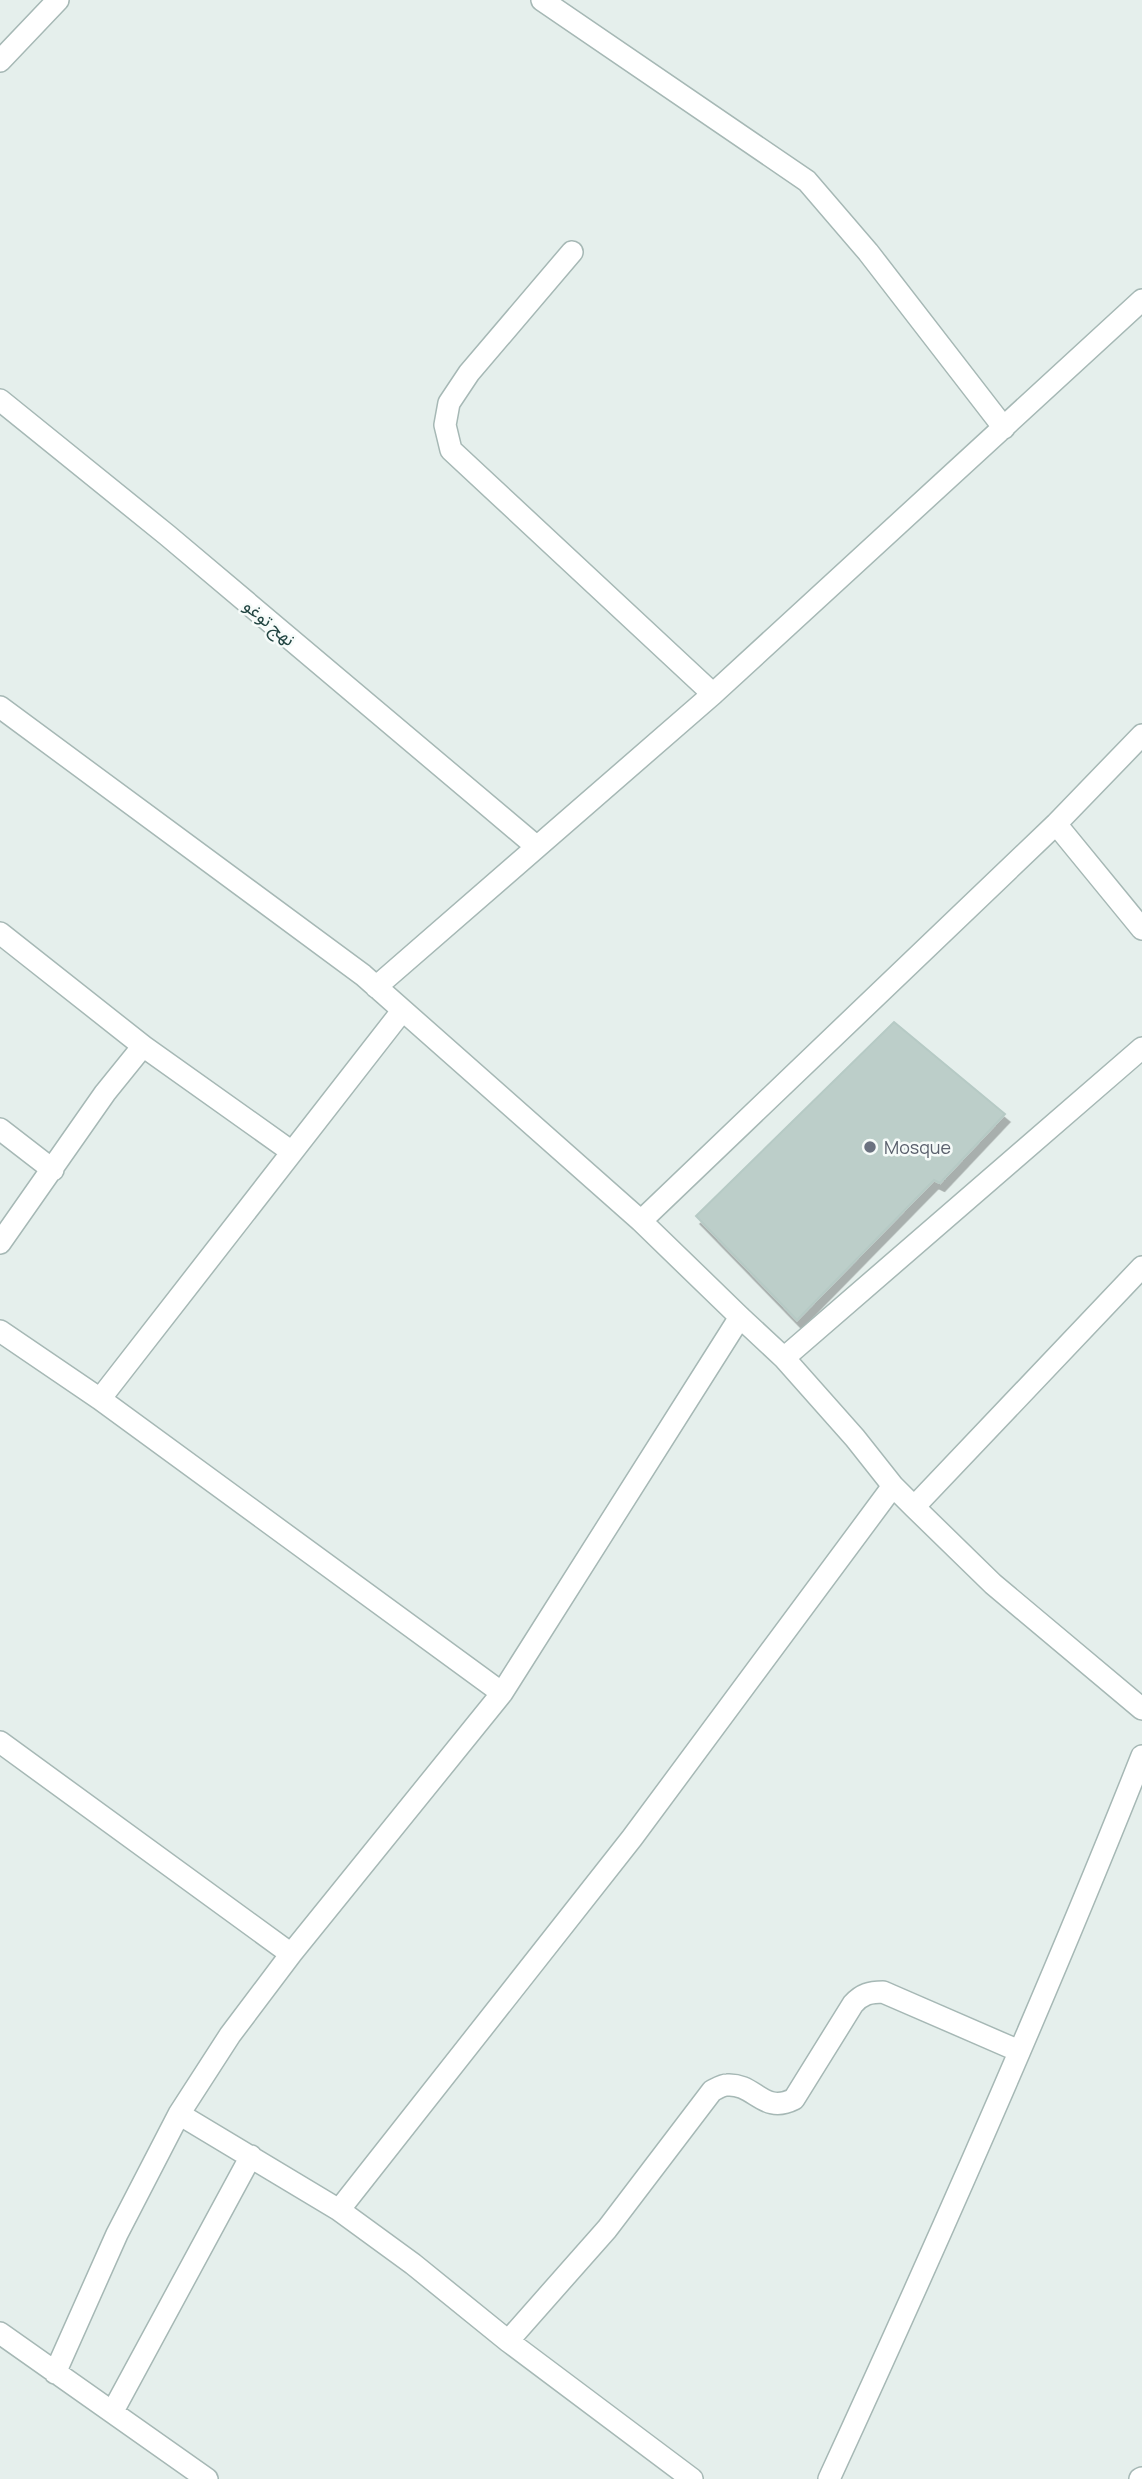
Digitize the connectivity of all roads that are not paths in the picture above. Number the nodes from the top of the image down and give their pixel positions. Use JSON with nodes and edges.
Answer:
{"nodes":[{"id":1,"x":58,"y":0,"type":"edge"},
{"id":2,"x":542,"y":0,"type":"edge"},
{"id":3,"x":0,"y":61,"type":"edge"},
{"id":4,"x":572,"y":252,"type":"dead end"},
{"id":5,"x":1142,"y":300,"type":"edge"},
{"id":6,"x":0,"y":400,"type":"edge"},
{"id":7,"x":1004,"y":428,"type":"junction"},
{"id":8,"x":713,"y":694,"type":"junction"},
{"id":9,"x":0,"y":707,"type":"edge"},
{"id":10,"x":1142,"y":735,"type":"edge"},
{"id":11,"x":1056,"y":824,"type":"junction"},
{"id":12,"x":537,"y":847,"type":"junction"},
{"id":13,"x":1142,"y":929,"type":"edge"},
{"id":14,"x":0,"y":933,"type":"edge"},
{"id":15,"x":376,"y":987,"type":"junction"},
{"id":16,"x":402,"y":1011,"type":"junction"},
{"id":17,"x":142,"y":1046,"type":"junction"},
{"id":18,"x":1142,"y":1048,"type":"edge"},
{"id":19,"x":0,"y":1129,"type":"edge"},
{"id":20,"x":292,"y":1153,"type":"junction"},
{"id":21,"x":53,"y":1170,"type":"junction"},
{"id":22,"x":641,"y":1221,"type":"junction"},
{"id":23,"x":0,"y":1243,"type":"edge"},
{"id":24,"x":1142,"y":1267,"type":"edge"},
{"id":25,"x":740,"y":1317,"type":"junction"},
{"id":26,"x":0,"y":1331,"type":"edge"},
{"id":27,"x":785,"y":1358,"type":"junction"},
{"id":28,"x":100,"y":1399,"type":"junction"},
{"id":29,"x":893,"y":1486,"type":"junction"},
{"id":30,"x":914,"y":1507,"type":"junction"},
{"id":31,"x":502,"y":1693,"type":"junction"},
{"id":32,"x":1142,"y":1709,"type":"edge"},
{"id":33,"x":0,"y":1742,"type":"edge"},
{"id":34,"x":1142,"y":1756,"type":"edge"},
{"id":35,"x":291,"y":1954,"type":"junction"},
{"id":36,"x":1019,"y":2051,"type":"junction"},
{"id":37,"x":179,"y":2114,"type":"junction"},
{"id":38,"x":251,"y":2156,"type":"junction"},
{"id":39,"x":339,"y":2210,"type":"junction"},
{"id":40,"x":0,"y":2333,"type":"edge"},
{"id":41,"x":508,"y":2341,"type":"junction"},
{"id":42,"x":55,"y":2373,"type":"junction"},
{"id":43,"x":113,"y":2411,"type":"junction"},
{"id":44,"x":207,"y":2479,"type":"edge"},
{"id":45,"x":692,"y":2479,"type":"edge"},
{"id":46,"x":830,"y":2479,"type":"edge"}],
"edges":[{"from":1,"to":3,"type":"street"},
{"from":2,"to":7,"type":"street"},
{"from":4,"to":8,"type":"street"},
{"from":5,"to":7,"type":"street"},
{"from":6,"to":12,"type":"street","name":"نهج توغو"},
{"from":7,"to":8,"type":"street"},
{"from":8,"to":12,"type":"street"},
{"from":9,"to":15,"type":"street"},
{"from":10,"to":11,"type":"street"},
{"from":11,"to":13,"type":"street"},
{"from":11,"to":22,"type":"street"},
{"from":12,"to":15,"type":"street"},
{"from":14,"to":17,"type":"street"},
{"from":15,"to":16,"type":"street"},
{"from":16,"to":20,"type":"street"},
{"from":16,"to":22,"type":"street"},
{"from":17,"to":20,"type":"street"},
{"from":17,"to":21,"type":"street"},
{"from":18,"to":27,"type":"street"},
{"from":19,"to":21,"type":"street"},
{"from":20,"to":28,"type":"street"},
{"from":21,"to":23,"type":"street"},
{"from":22,"to":25,"type":"street"},
{"from":24,"to":30,"type":"street"},
{"from":25,"to":27,"type":"street"},
{"from":25,"to":31,"type":"street"},
{"from":26,"to":28,"type":"street"},
{"from":27,"to":29,"type":"street"},
{"from":28,"to":31,"type":"street"},
{"from":29,"to":30,"type":"street"},
{"from":29,"to":39,"type":"street"},
{"from":30,"to":32,"type":"street"},
{"from":31,"to":35,"type":"street"},
{"from":33,"to":35,"type":"street"},
{"from":34,"to":36,"type":"street"},
{"from":35,"to":37,"type":"street"},
{"from":36,"to":41,"type":"street"},
{"from":36,"to":46,"type":"street"},
{"from":37,"to":38,"type":"street"},
{"from":37,"to":42,"type":"street"},
{"from":38,"to":39,"type":"street"},
{"from":38,"to":43,"type":"street"},
{"from":39,"to":41,"type":"street"},
{"from":40,"to":42,"type":"street"},
{"from":41,"to":45,"type":"street"},
{"from":42,"to":43,"type":"street"},
{"from":43,"to":44,"type":"street"}]}
